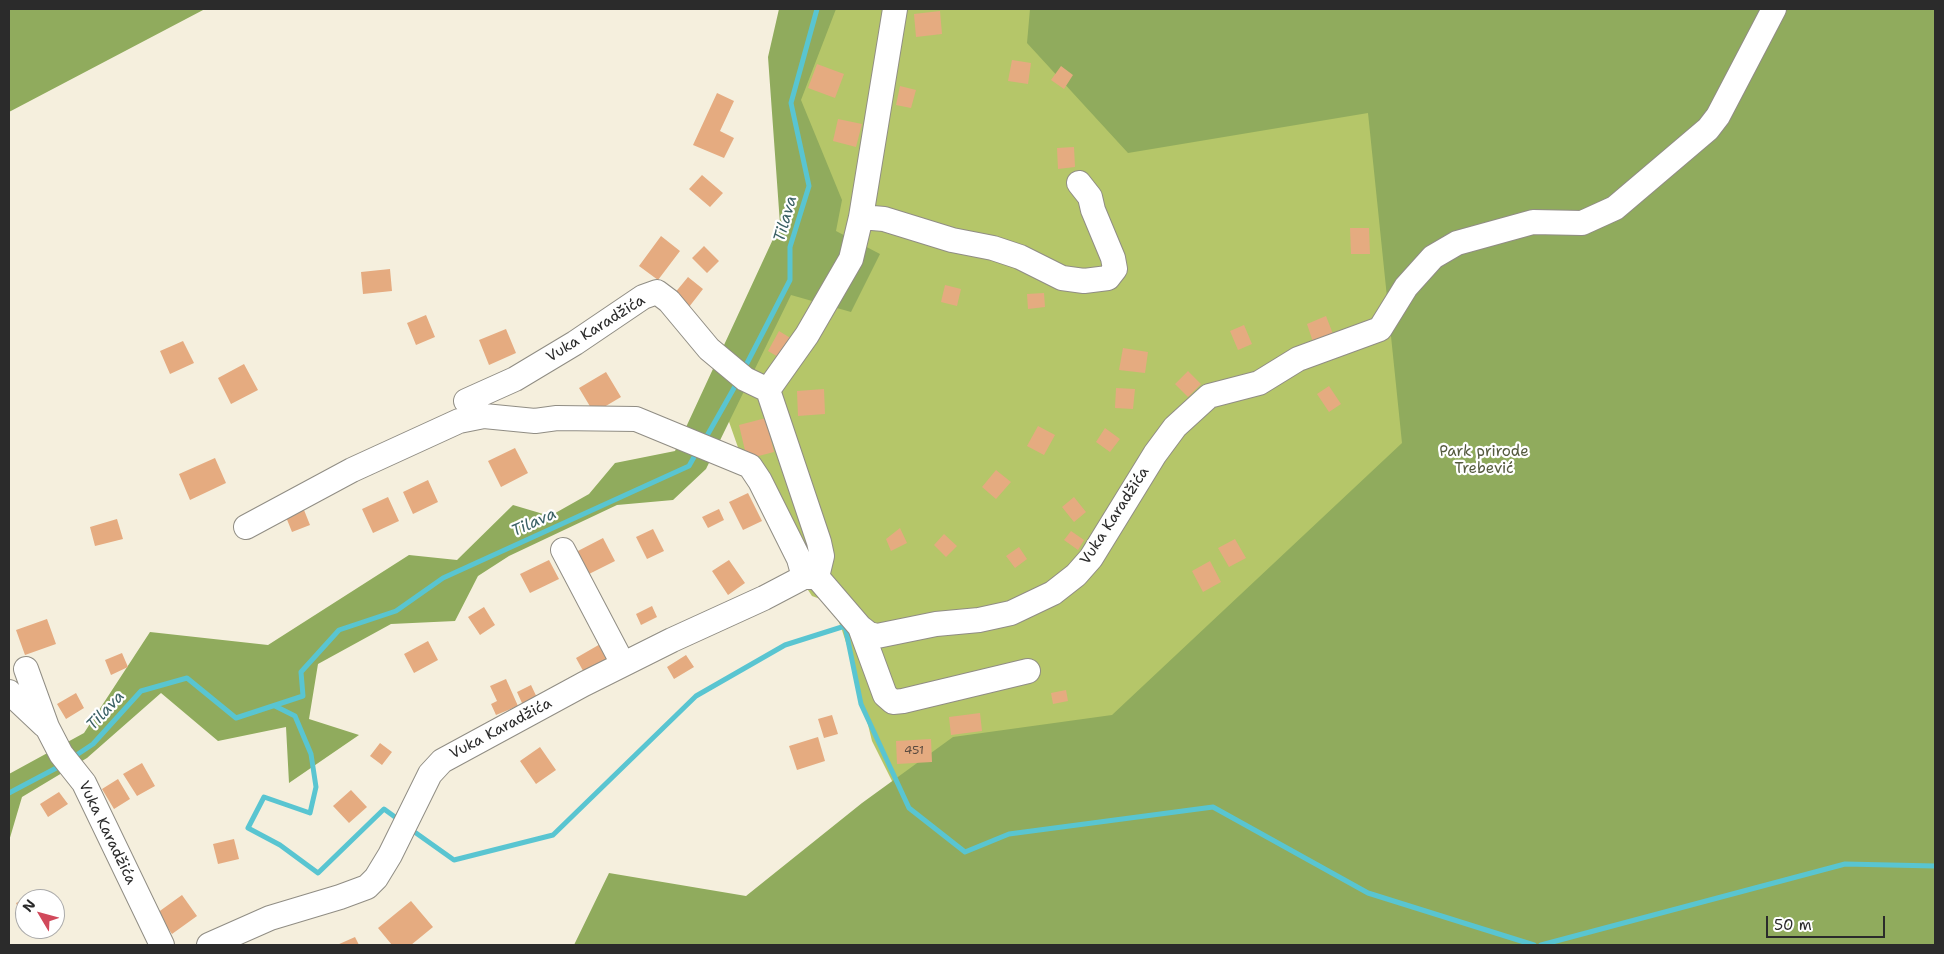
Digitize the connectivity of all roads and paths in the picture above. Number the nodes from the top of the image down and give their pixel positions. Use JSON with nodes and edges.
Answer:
{"nodes":[{"id":1,"x":895,"y":9,"type":"edge"},
{"id":2,"x":1774,"y":9,"type":"edge"},
{"id":3,"x":1080,"y":183,"type":"dead end"},
{"id":4,"x":861,"y":217,"type":"junction"},
{"id":5,"x":768,"y":390,"type":"junction"},
{"id":6,"x":466,"y":401,"type":"dead end"},
{"id":7,"x":246,"y":527,"type":"dead end"},
{"id":8,"x":562,"y":550,"type":"dead end"},
{"id":9,"x":810,"y":577,"type":"junction"},
{"id":10,"x":860,"y":626,"type":"junction"},
{"id":11,"x":623,"y":664,"type":"junction"},
{"id":12,"x":26,"y":669,"type":"dead end"},
{"id":13,"x":1028,"y":671,"type":"dead end"},
{"id":14,"x":9,"y":692,"type":"edge"},
{"id":15,"x":47,"y":727,"type":"junction"},
{"id":16,"x":162,"y":945,"type":"edge"},
{"id":17,"x":209,"y":945,"type":"edge"}],
"edges":[{"from":1,"to":4,"type":"street"},
{"from":2,"to":10,"type":"street","name":"Vuka Karadžića"},
{"from":3,"to":4,"type":"street"},
{"from":4,"to":5,"type":"street"},
{"from":5,"to":6,"type":"street","name":"Vuka Karadžića"},
{"from":5,"to":9,"type":"street"},
{"from":7,"to":9,"type":"street"},
{"from":8,"to":11,"type":"street"},
{"from":9,"to":10,"type":"street","name":"Vuka Karadžića"},
{"from":9,"to":11,"type":"street","name":"Vuka Karadžića"},
{"from":10,"to":13,"type":"street"},
{"from":11,"to":17,"type":"street","name":"Vuka Karadžića"},
{"from":12,"to":15,"type":"street","name":"Vuka Karadžića"},
{"from":14,"to":15,"type":"street"},
{"from":15,"to":16,"type":"street","name":"Vuka Karadžića"}]}
